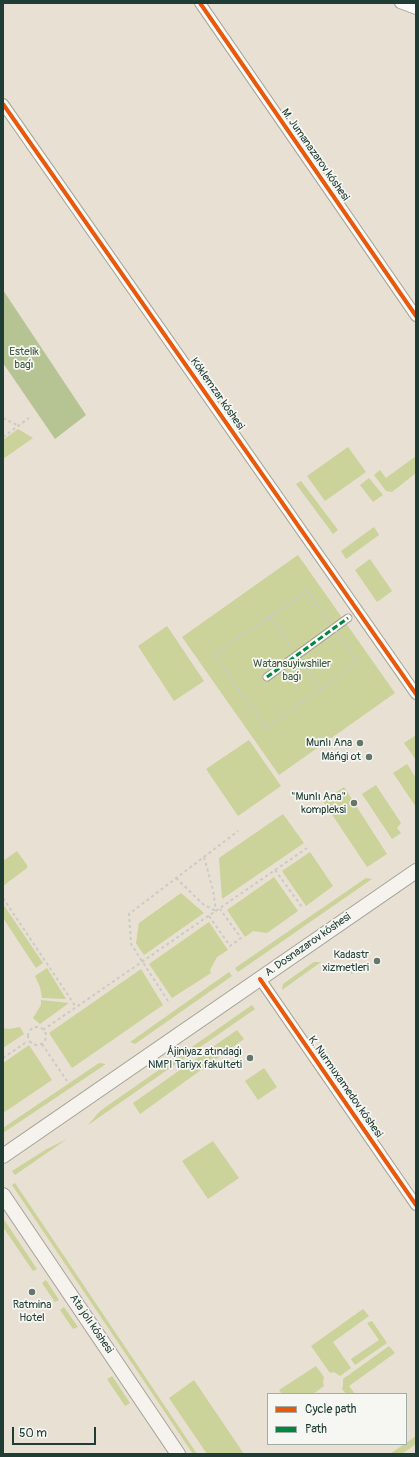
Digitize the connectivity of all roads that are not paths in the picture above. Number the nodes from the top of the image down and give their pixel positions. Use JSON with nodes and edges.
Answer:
{"nodes":[{"id":1,"x":200,"y":3,"type":"edge"},
{"id":2,"x":400,"y":3,"type":"edge"},
{"id":3,"x":416,"y":10,"type":"edge"},
{"id":4,"x":3,"y":104,"type":"edge"},
{"id":5,"x":416,"y":316,"type":"edge"},
{"id":6,"x":348,"y":618,"type":"dead end"},
{"id":7,"x":267,"y":677,"type":"dead end"},
{"id":8,"x":416,"y":694,"type":"edge"},
{"id":9,"x":416,"y":871,"type":"edge"},
{"id":10,"x":260,"y":979,"type":"junction"},
{"id":11,"x":3,"y":1156,"type":"edge"},
{"id":12,"x":3,"y":1195,"type":"edge"},
{"id":13,"x":416,"y":1205,"type":"edge"},
{"id":14,"x":178,"y":1454,"type":"edge"}],
"edges":[{"from":1,"to":5,"type":"street","name":"M. Jumanazarov kóshesi"},
{"from":2,"to":3,"type":"street"},
{"from":4,"to":8,"type":"street","name":"Kóklemzar kóshesi"},
{"from":6,"to":7,"type":"street"},
{"from":9,"to":10,"type":"main road","name":"A. Dosnazarov kóshesi"},
{"from":10,"to":11,"type":"main road","name":"A. Dosnazarov kóshesi"},
{"from":10,"to":13,"type":"street","name":"K. Nurmuxamedov kóshesi"},
{"from":12,"to":14,"type":"main road","name":"Ata jolı kóshesi"}]}
